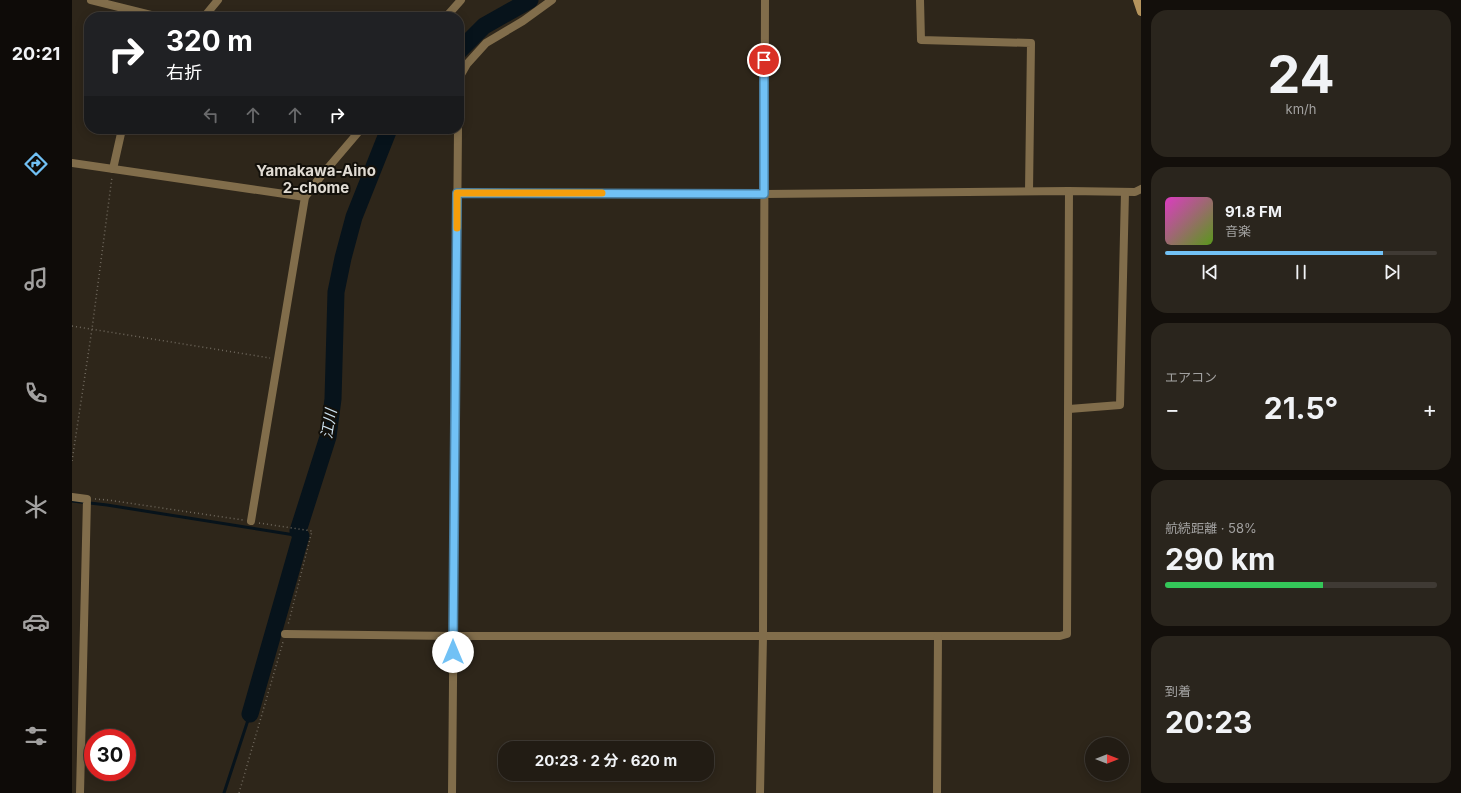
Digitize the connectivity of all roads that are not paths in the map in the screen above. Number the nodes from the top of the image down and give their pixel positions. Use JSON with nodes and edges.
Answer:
{"nodes":[{"id":1,"x":91,"y":0,"type":"edge"},
{"id":2,"x":218,"y":0,"type":"edge"},
{"id":3,"x":461,"y":0,"type":"edge"},
{"id":4,"x":552,"y":0,"type":"edge"},
{"id":5,"x":764,"y":0,"type":"edge"},
{"id":6,"x":920,"y":0,"type":"edge"},
{"id":7,"x":1137,"y":0,"type":"edge"},
{"id":8,"x":138,"y":12,"type":"edge"},
{"id":9,"x":208,"y":12,"type":"edge"},
{"id":10,"x":450,"y":12,"type":"edge"},
{"id":11,"x":1141,"y":12,"type":"edge"},
{"id":12,"x":464,"y":70,"type":"edge"},
{"id":13,"x":121,"y":134,"type":"edge"},
{"id":14,"x":357,"y":134,"type":"edge"},
{"id":15,"x":458,"y":134,"type":"edge"},
{"id":16,"x":72,"y":163,"type":"edge"},
{"id":17,"x":113,"y":169,"type":"junction"},
{"id":18,"x":1141,"y":189,"type":"edge"},
{"id":19,"x":1029,"y":191,"type":"junction"},
{"id":20,"x":1069,"y":191,"type":"junction"},
{"id":21,"x":1126,"y":192,"type":"junction"},
{"id":22,"x":457,"y":193,"type":"junction"},
{"id":23,"x":764,"y":194,"type":"junction"},
{"id":24,"x":305,"y":197,"type":"junction"},
{"id":25,"x":1069,"y":409,"type":"junction"},
{"id":26,"x":72,"y":497,"type":"edge"},
{"id":27,"x":251,"y":521,"type":"road end"},
{"id":28,"x":285,"y":634,"type":"road end"},
{"id":29,"x":453,"y":636,"type":"junction"},
{"id":30,"x":763,"y":636,"type":"junction"},
{"id":31,"x":938,"y":636,"type":"junction"},
{"id":32,"x":80,"y":793,"type":"edge"},
{"id":33,"x":452,"y":793,"type":"edge"},
{"id":34,"x":760,"y":793,"type":"edge"},
{"id":35,"x":937,"y":793,"type":"edge"}],
"edges":[{"from":1,"to":8,"type":"street"},
{"from":2,"to":9,"type":"street"},
{"from":3,"to":10,"type":"street"},
{"from":4,"to":12,"type":"street"},
{"from":5,"to":23,"type":"street"},
{"from":6,"to":19,"type":"street"},
{"from":7,"to":11,"type":"main road"},
{"from":13,"to":17,"type":"street"},
{"from":14,"to":24,"type":"street"},
{"from":15,"to":22,"type":"street"},
{"from":16,"to":17,"type":"street"},
{"from":17,"to":24,"type":"street"},
{"from":18,"to":21,"type":"street"},
{"from":19,"to":20,"type":"street"},
{"from":19,"to":23,"type":"street"},
{"from":20,"to":21,"type":"street"},
{"from":20,"to":25,"type":"street"},
{"from":21,"to":25,"type":"street"},
{"from":22,"to":23,"type":"street"},
{"from":22,"to":29,"type":"street"},
{"from":23,"to":30,"type":"street"},
{"from":24,"to":27,"type":"street"},
{"from":25,"to":31,"type":"street"},
{"from":26,"to":32,"type":"street"},
{"from":28,"to":29,"type":"street"},
{"from":29,"to":30,"type":"street"},
{"from":29,"to":33,"type":"street"},
{"from":30,"to":31,"type":"street"},
{"from":30,"to":34,"type":"street"},
{"from":31,"to":35,"type":"street"}]}
